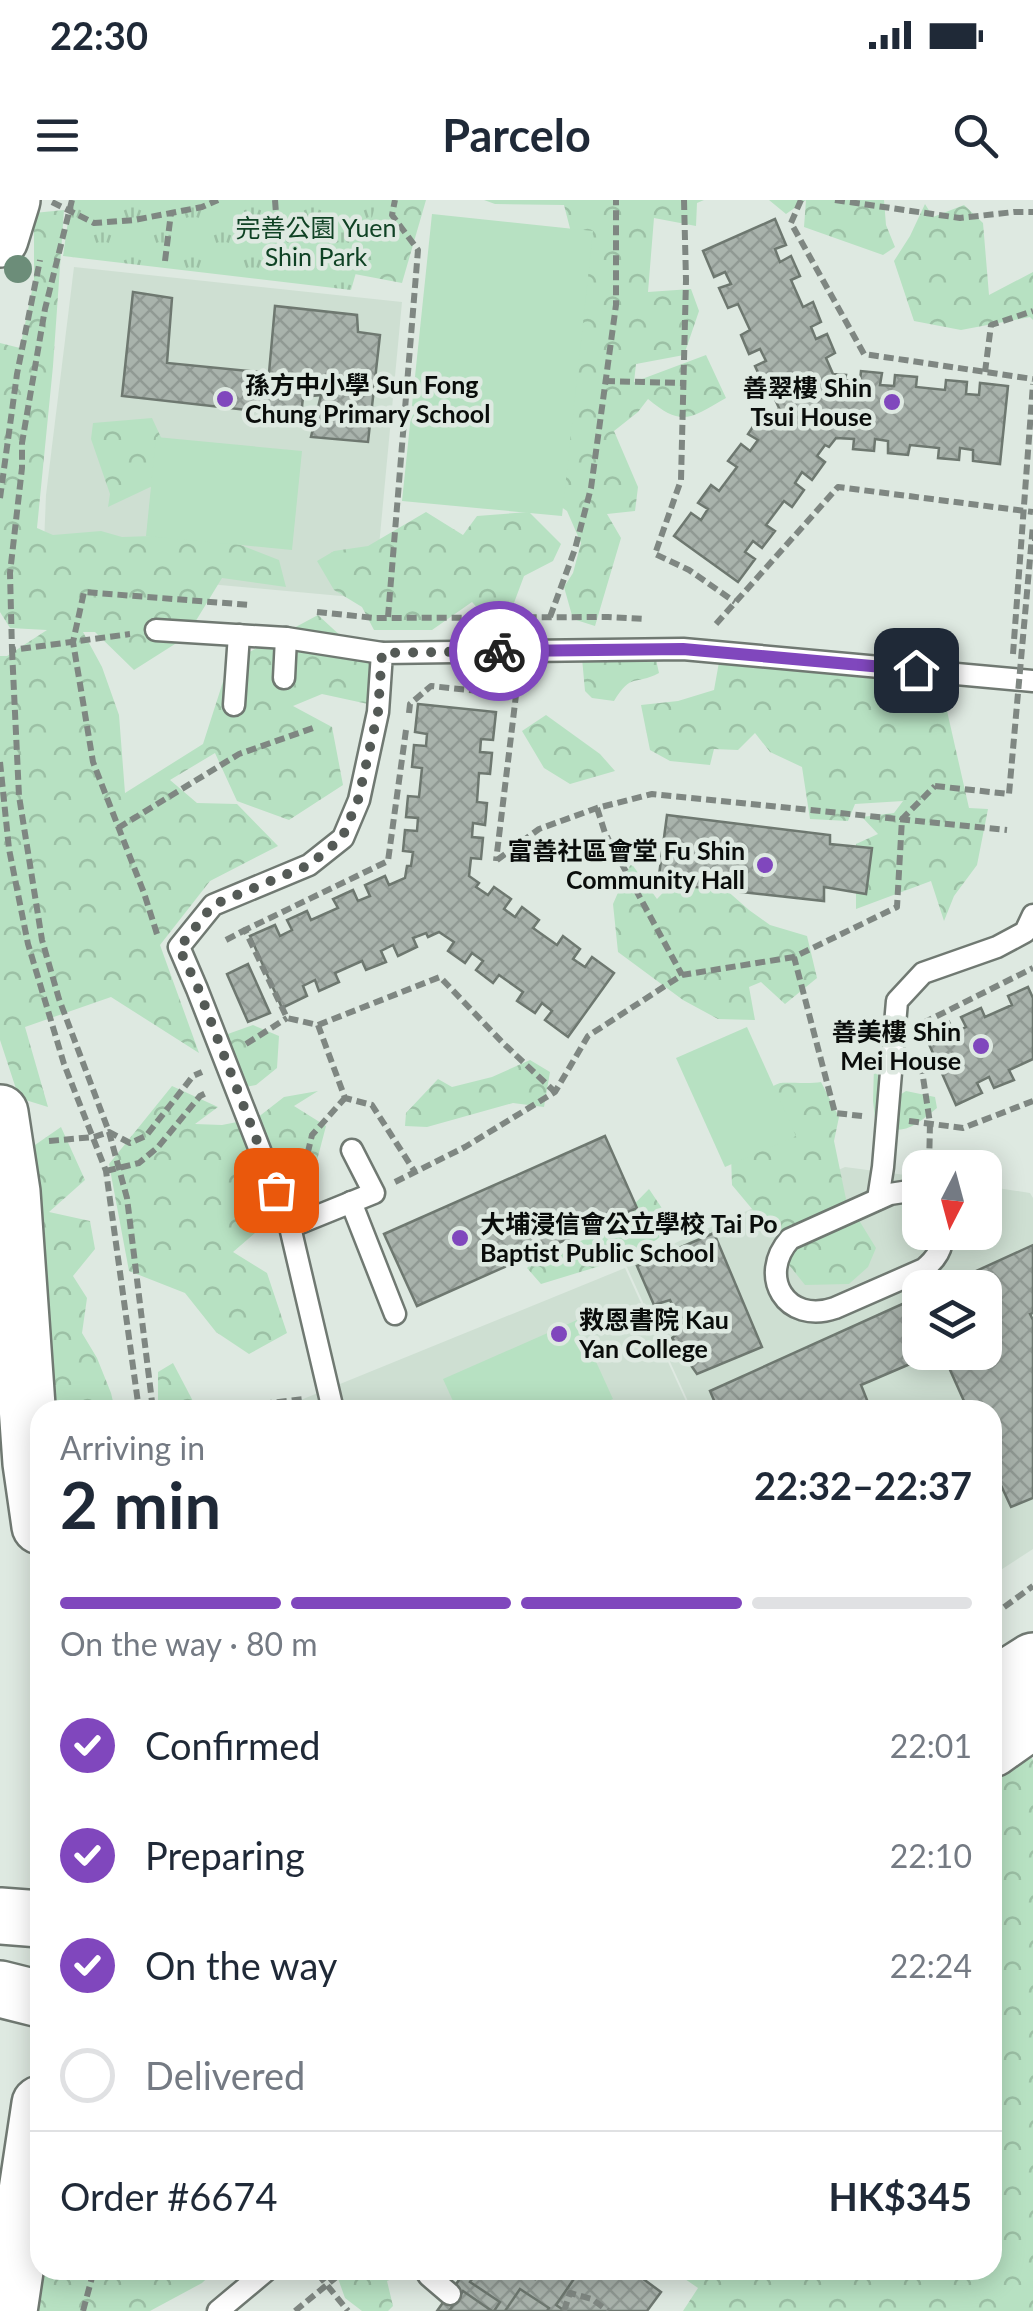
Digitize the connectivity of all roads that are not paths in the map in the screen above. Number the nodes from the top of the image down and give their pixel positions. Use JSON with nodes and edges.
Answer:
{"nodes":[{"id":1,"x":42,"y":204,"type":"edge"},
{"id":2,"x":22,"y":242,"type":"edge"},
{"id":3,"x":156,"y":630,"type":"road end"},
{"id":4,"x":240,"y":634,"type":"junction"},
{"id":5,"x":286,"y":638,"type":"junction"},
{"id":6,"x":382,"y":653,"type":"junction"},
{"id":7,"x":284,"y":678,"type":"dead end"},
{"id":8,"x":1033,"y":681,"type":"edge"},
{"id":9,"x":234,"y":705,"type":"dead end"},
{"id":10,"x":1033,"y":915,"type":"edge"},
{"id":11,"x":0,"y":1113,"type":"edge"},
{"id":12,"x":352,"y":1150,"type":"dead end"},
{"id":13,"x":902,"y":1192,"type":"edge"},
{"id":14,"x":878,"y":1199,"type":"junction"},
{"id":15,"x":351,"y":1202,"type":"junction"},
{"id":16,"x":290,"y":1227,"type":"junction"},
{"id":17,"x":939,"y":1250,"type":"edge"},
{"id":18,"x":395,"y":1314,"type":"dead end"},
{"id":19,"x":331,"y":1400,"type":"edge"},
{"id":20,"x":30,"y":1464,"type":"edge"},
{"id":21,"x":1033,"y":1661,"type":"edge"},
{"id":22,"x":1002,"y":1681,"type":"edge"},
{"id":23,"x":1033,"y":1720,"type":"edge"},
{"id":24,"x":1002,"y":1742,"type":"edge"},
{"id":25,"x":0,"y":1916,"type":"edge"},
{"id":26,"x":30,"y":1918,"type":"edge"},
{"id":27,"x":0,"y":1989,"type":"edge"},
{"id":28,"x":30,"y":1996,"type":"edge"},
{"id":29,"x":30,"y":2171,"type":"edge"},
{"id":30,"x":256,"y":2280,"type":"edge"},
{"id":31,"x":434,"y":2280,"type":"edge"},
{"id":32,"x":450,"y":2294,"type":"dead end"},
{"id":33,"x":9,"y":2311,"type":"edge"},
{"id":34,"x":218,"y":2311,"type":"edge"}],
"edges":[{"from":1,"to":2,"type":"main road"},
{"from":3,"to":4,"type":"lane"},
{"from":4,"to":5,"type":"lane"},
{"from":4,"to":9,"type":"lane"},
{"from":5,"to":6,"type":"lane"},
{"from":5,"to":7,"type":"lane"},
{"from":6,"to":8,"type":"lane"},
{"from":6,"to":16,"type":"lane"},
{"from":10,"to":14,"type":"lane"},
{"from":11,"to":20,"type":"main road"},
{"from":12,"to":15,"type":"lane"},
{"from":13,"to":14,"type":"lane"},
{"from":14,"to":17,"type":"lane"},
{"from":15,"to":16,"type":"lane"},
{"from":15,"to":18,"type":"lane"},
{"from":16,"to":19,"type":"lane"},
{"from":21,"to":22,"type":"main road"},
{"from":23,"to":24,"type":"main road"},
{"from":25,"to":26,"type":"main road"},
{"from":27,"to":28,"type":"main road"},
{"from":29,"to":33,"type":"main road"},
{"from":30,"to":34,"type":"lane"},
{"from":31,"to":32,"type":"lane"}]}
